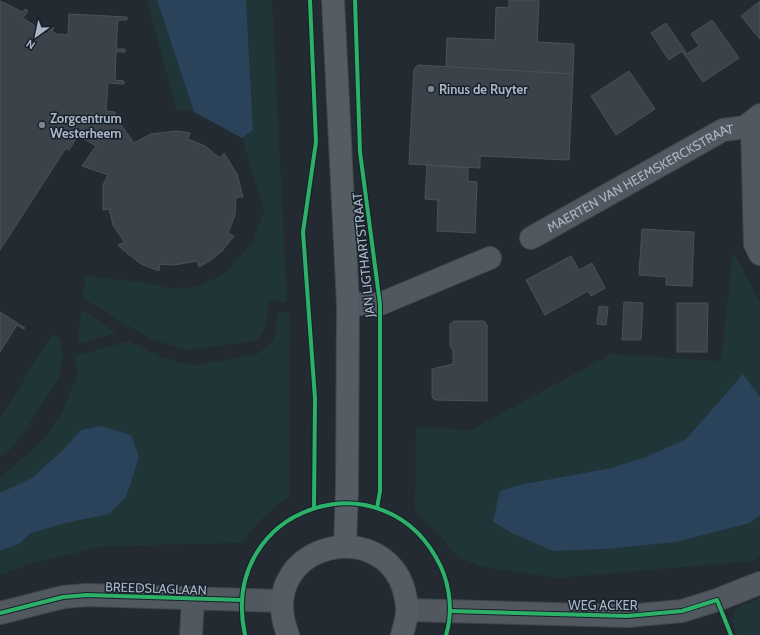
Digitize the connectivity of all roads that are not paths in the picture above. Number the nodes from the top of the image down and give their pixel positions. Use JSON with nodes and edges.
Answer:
{"nodes":[{"id":1,"x":333,"y":0,"type":"edge"},
{"id":2,"x":756,"y":119,"type":"edge"},
{"id":3,"x":531,"y":238,"type":"dead end"},
{"id":4,"x":760,"y":254,"type":"edge"},
{"id":5,"x":490,"y":258,"type":"dead end"},
{"id":6,"x":348,"y":304,"type":"junction"},
{"id":7,"x":345,"y":546,"type":"junction"},
{"id":8,"x":760,"y":583,"type":"edge"},
{"id":9,"x":193,"y":600,"type":"junction"},
{"id":10,"x":282,"y":601,"type":"junction"},
{"id":11,"x":408,"y":610,"type":"junction"},
{"id":12,"x":0,"y":613,"type":"edge"},
{"id":13,"x":191,"y":635,"type":"edge"},
{"id":14,"x":288,"y":635,"type":"edge"},
{"id":15,"x":402,"y":635,"type":"edge"}],
"edges":[{"from":1,"to":6,"type":"main road","name":"JAN LIGTHARTSTRAAT"},
{"from":2,"to":3,"type":"street","name":"MAERTEN VAN HEEMSKERCKSTRAAT"},
{"from":2,"to":4,"type":"street","name":"MAERTEN VAN HEEMSKERCKSTRAAT"},
{"from":5,"to":6,"type":"street"},
{"from":6,"to":7,"type":"main road","name":"JAN LIGTHARTSTRAAT"},
{"from":7,"to":10,"type":"main road"},
{"from":7,"to":11,"type":"main road"},
{"from":8,"to":11,"type":"street","name":"WEG ACKER"},
{"from":9,"to":10,"type":"street","name":"BREEDSLAGLAAN"},
{"from":9,"to":12,"type":"street","name":"BREEDSLAGLAAN"},
{"from":9,"to":13,"type":"street","name":"BREEDSLAGLAAN"},
{"from":10,"to":14,"type":"main road"},
{"from":11,"to":15,"type":"main road"}]}
